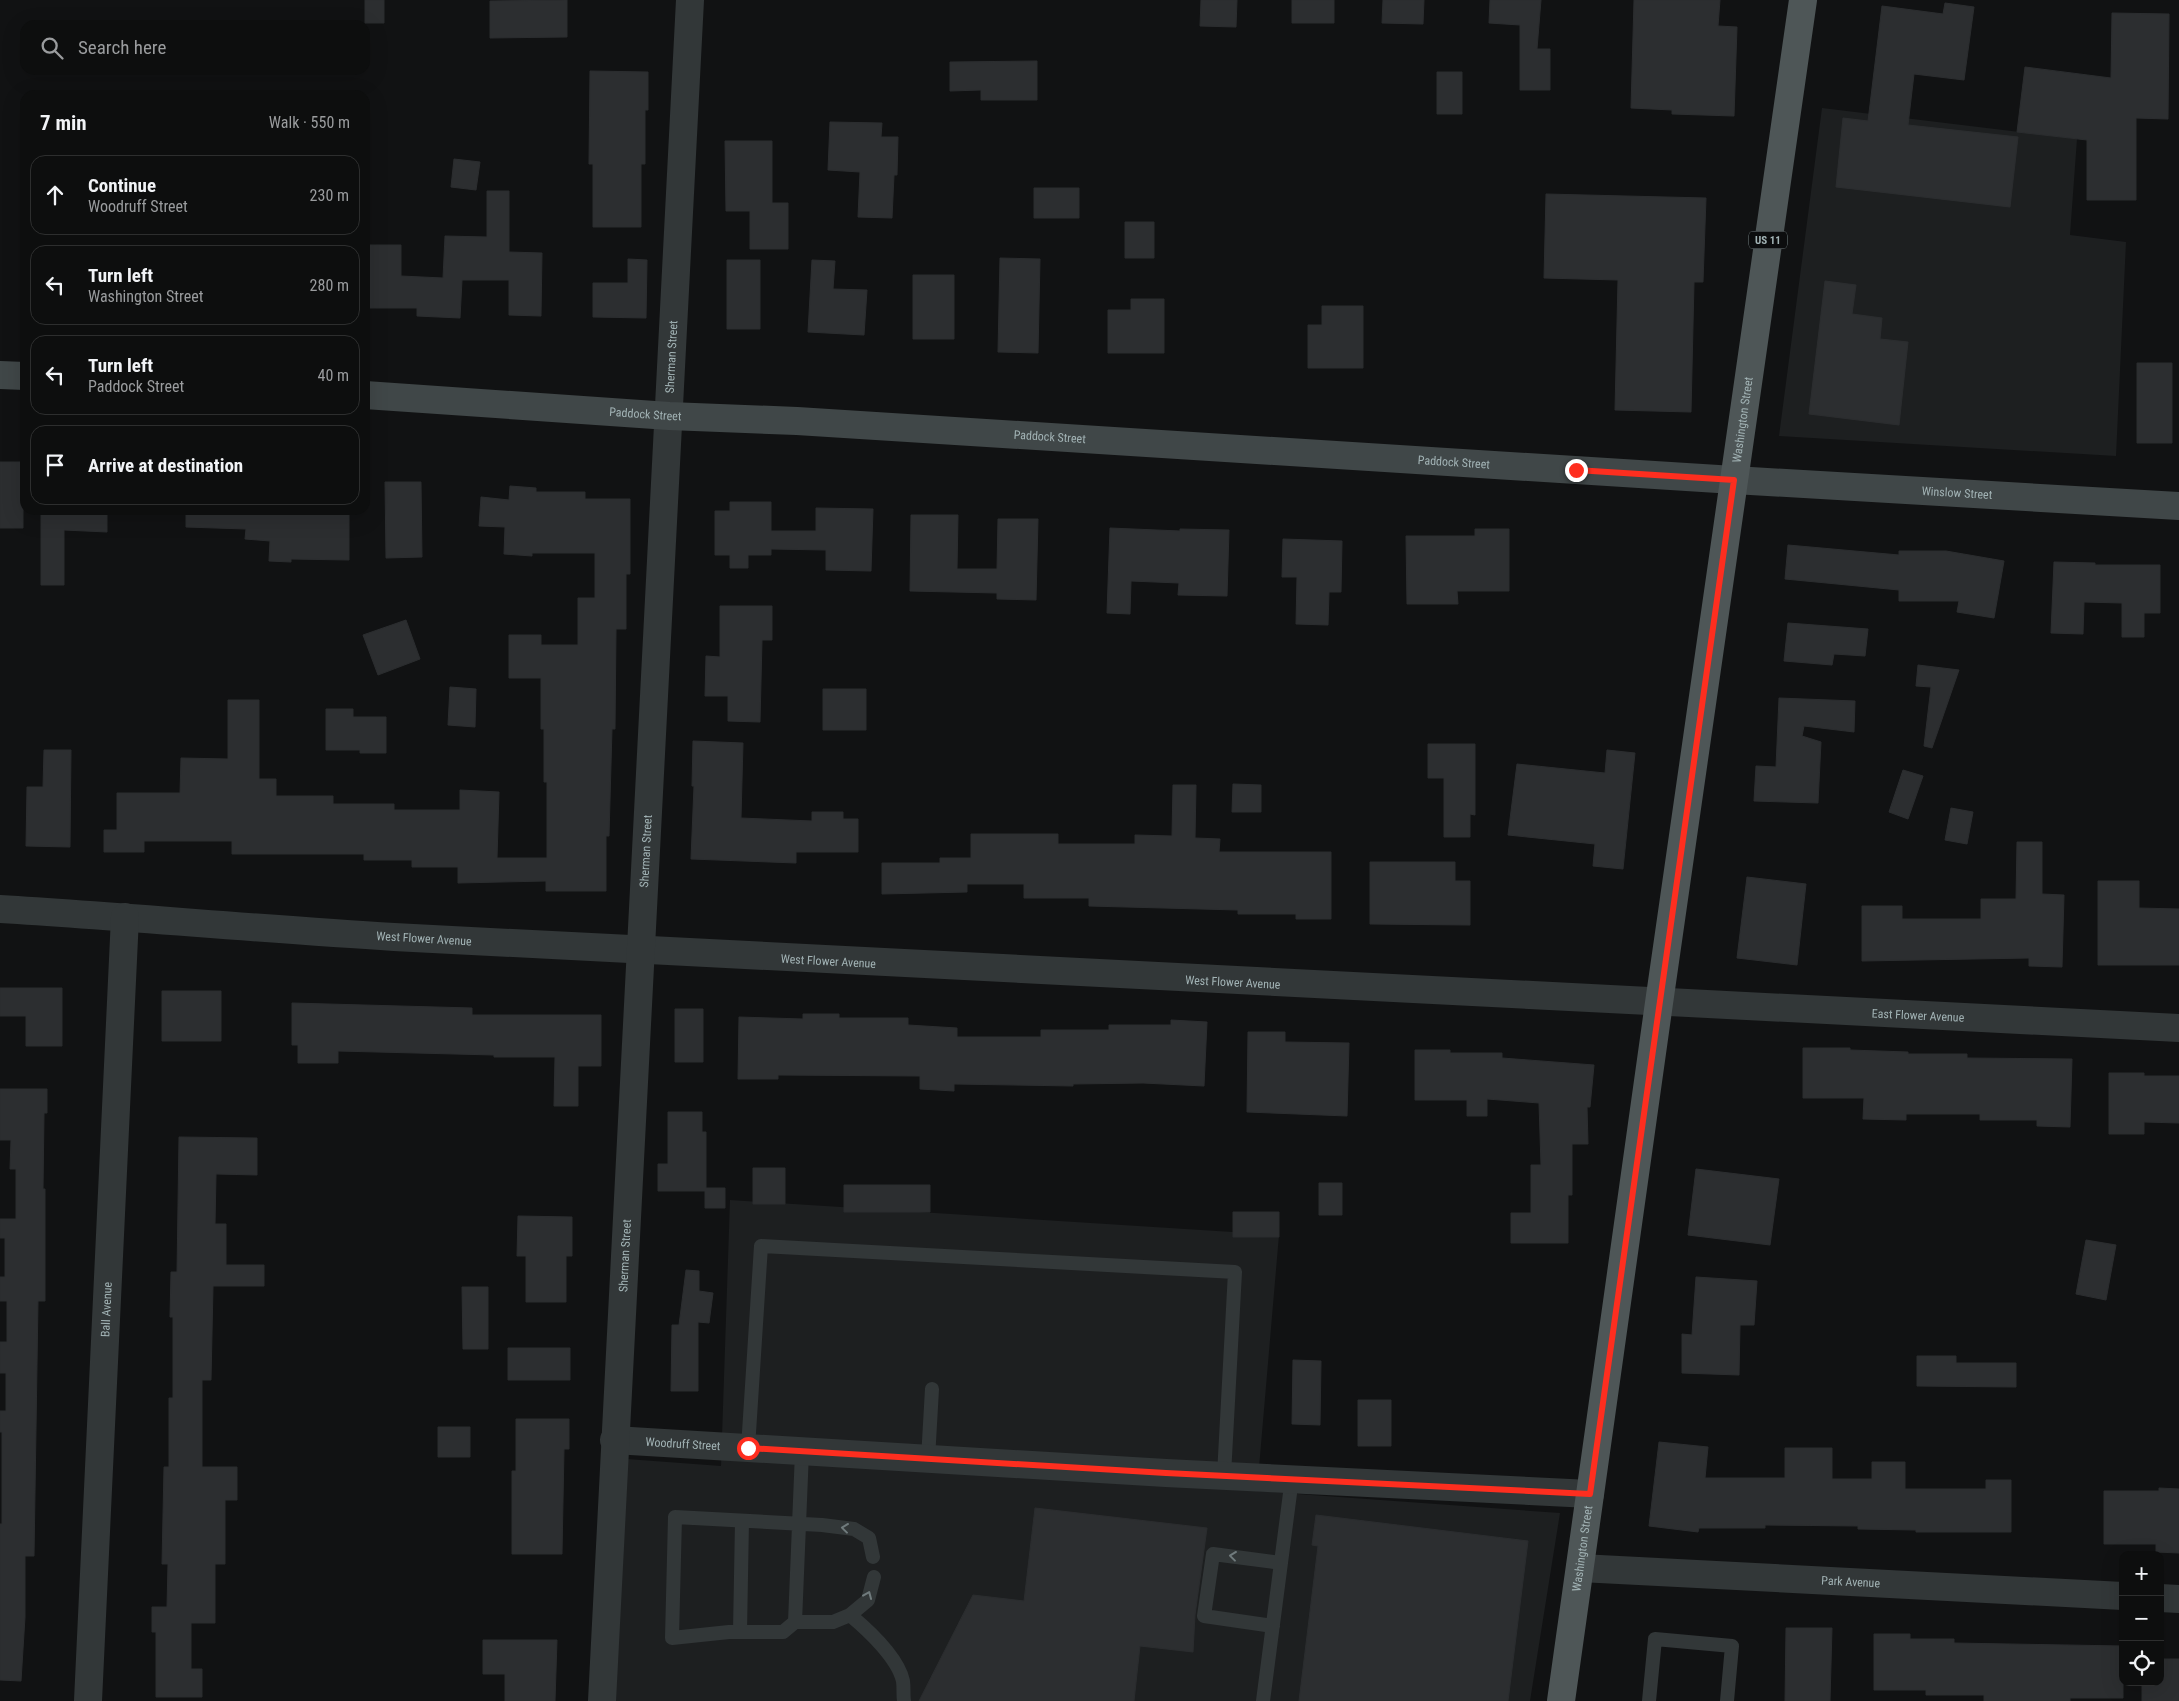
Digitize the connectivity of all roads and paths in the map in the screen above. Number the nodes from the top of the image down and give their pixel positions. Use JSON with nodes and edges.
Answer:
{"nodes":[{"id":1,"x":690,"y":0,"type":"edge"},
{"id":2,"x":1803,"y":0,"type":"edge"},
{"id":3,"x":0,"y":375,"type":"edge"},
{"id":4,"x":20,"y":376,"type":"edge"},
{"id":5,"x":370,"y":396,"type":"edge"},
{"id":6,"x":669,"y":416,"type":"junction"},
{"id":7,"x":1734,"y":480,"type":"junction"},
{"id":8,"x":2179,"y":506,"type":"edge"},
{"id":9,"x":0,"y":909,"type":"edge"},
{"id":10,"x":125,"y":916,"type":"junction"},
{"id":11,"x":642,"y":951,"type":"junction"},
{"id":12,"x":1658,"y":1003,"type":"junction"},
{"id":13,"x":2179,"y":1028,"type":"edge"},
{"id":14,"x":932,"y":1389,"type":"dead end"},
{"id":15,"x":614,"y":1440,"type":"junction"},
{"id":16,"x":748,"y":1448,"type":"junction"},
{"id":17,"x":802,"y":1452,"type":"junction"},
{"id":18,"x":928,"y":1459,"type":"junction"},
{"id":19,"x":1224,"y":1475,"type":"junction"},
{"id":20,"x":1292,"y":1478,"type":"junction"},
{"id":21,"x":1590,"y":1494,"type":"junction"},
{"id":22,"x":742,"y":1521,"type":"junction"},
{"id":23,"x":799,"y":1524,"type":"junction"},
{"id":24,"x":873,"y":1557,"type":"dead end"},
{"id":25,"x":1281,"y":1563,"type":"junction"},
{"id":26,"x":1580,"y":1568,"type":"junction"},
{"id":27,"x":874,"y":1577,"type":"dead end"},
{"id":28,"x":2119,"y":1596,"type":"edge"},
{"id":29,"x":2164,"y":1598,"type":"edge"},
{"id":30,"x":2179,"y":1599,"type":"edge"},
{"id":31,"x":850,"y":1615,"type":"junction"},
{"id":32,"x":796,"y":1622,"type":"junction"},
{"id":33,"x":1272,"y":1626,"type":"junction"},
{"id":34,"x":740,"y":1632,"type":"junction"},
{"id":35,"x":88,"y":1701,"type":"edge"},
{"id":36,"x":602,"y":1701,"type":"edge"},
{"id":37,"x":904,"y":1701,"type":"edge"},
{"id":38,"x":1263,"y":1701,"type":"edge"},
{"id":39,"x":1562,"y":1701,"type":"edge"},
{"id":40,"x":1648,"y":1701,"type":"edge"},
{"id":41,"x":1727,"y":1701,"type":"edge"}],
"edges":[{"from":1,"to":6,"type":"street","name":"Sherman Street"},
{"from":2,"to":7,"type":"main road","name":"Washington Street","number":"US 11"},
{"from":3,"to":4,"type":"main road"},
{"from":5,"to":6,"type":"main road","name":"Paddock Street"},
{"from":6,"to":7,"type":"main road","name":"Paddock Street"},
{"from":6,"to":11,"type":"street","name":"Sherman Street"},
{"from":7,"to":8,"type":"main road","name":"Winslow Street"},
{"from":7,"to":12,"type":"main road","name":"Washington Street","number":"US 11"},
{"from":9,"to":10,"type":"street","name":"West Flower Avenue"},
{"from":10,"to":11,"type":"street","name":"West Flower Avenue"},
{"from":10,"to":35,"type":"street","name":"Ball Avenue"},
{"from":11,"to":12,"type":"street","name":"West Flower Avenue"},
{"from":11,"to":15,"type":"street","name":"Sherman Street"},
{"from":12,"to":13,"type":"street","name":"East Flower Avenue"},
{"from":12,"to":21,"type":"main road","name":"Washington Street","number":"US 11"},
{"from":14,"to":18,"type":"lane"},
{"from":15,"to":16,"type":"street","name":"Woodruff Street"},
{"from":15,"to":36,"type":"street","name":"Sherman Street"},
{"from":16,"to":17,"type":"street","name":"Woodruff Street"},
{"from":16,"to":19,"type":"lane"},
{"from":17,"to":18,"type":"street","name":"Woodruff Street"},
{"from":17,"to":23,"type":"lane"},
{"from":18,"to":19,"type":"street","name":"Woodruff Street"},
{"from":19,"to":20,"type":"street","name":"Woodruff Street"},
{"from":20,"to":21,"type":"street","name":"Woodruff Street"},
{"from":20,"to":25,"type":"lane"},
{"from":21,"to":26,"type":"main road","name":"Washington Street","number":"US 11"},
{"from":22,"to":23,"type":"lane"},
{"from":22,"to":34,"type":"lane"},
{"from":22,"to":34,"type":"lane"},
{"from":24,"to":23,"type":"lane","one_way":true},
{"from":23,"to":32,"type":"lane"},
{"from":25,"to":33,"type":"lane"},
{"from":25,"to":33,"type":"lane","one_way":true},
{"from":26,"to":28,"type":"street","name":"Park Avenue"},
{"from":26,"to":39,"type":"main road","name":"Washington Street","number":"US 11"},
{"from":31,"to":27,"type":"lane","one_way":true},
{"from":29,"to":30,"type":"street"},
{"from":31,"to":32,"type":"lane"},
{"from":31,"to":37,"type":"lane"},
{"from":32,"to":34,"type":"lane"},
{"from":33,"to":38,"type":"lane"},
{"from":40,"to":41,"type":"lane"}]}
